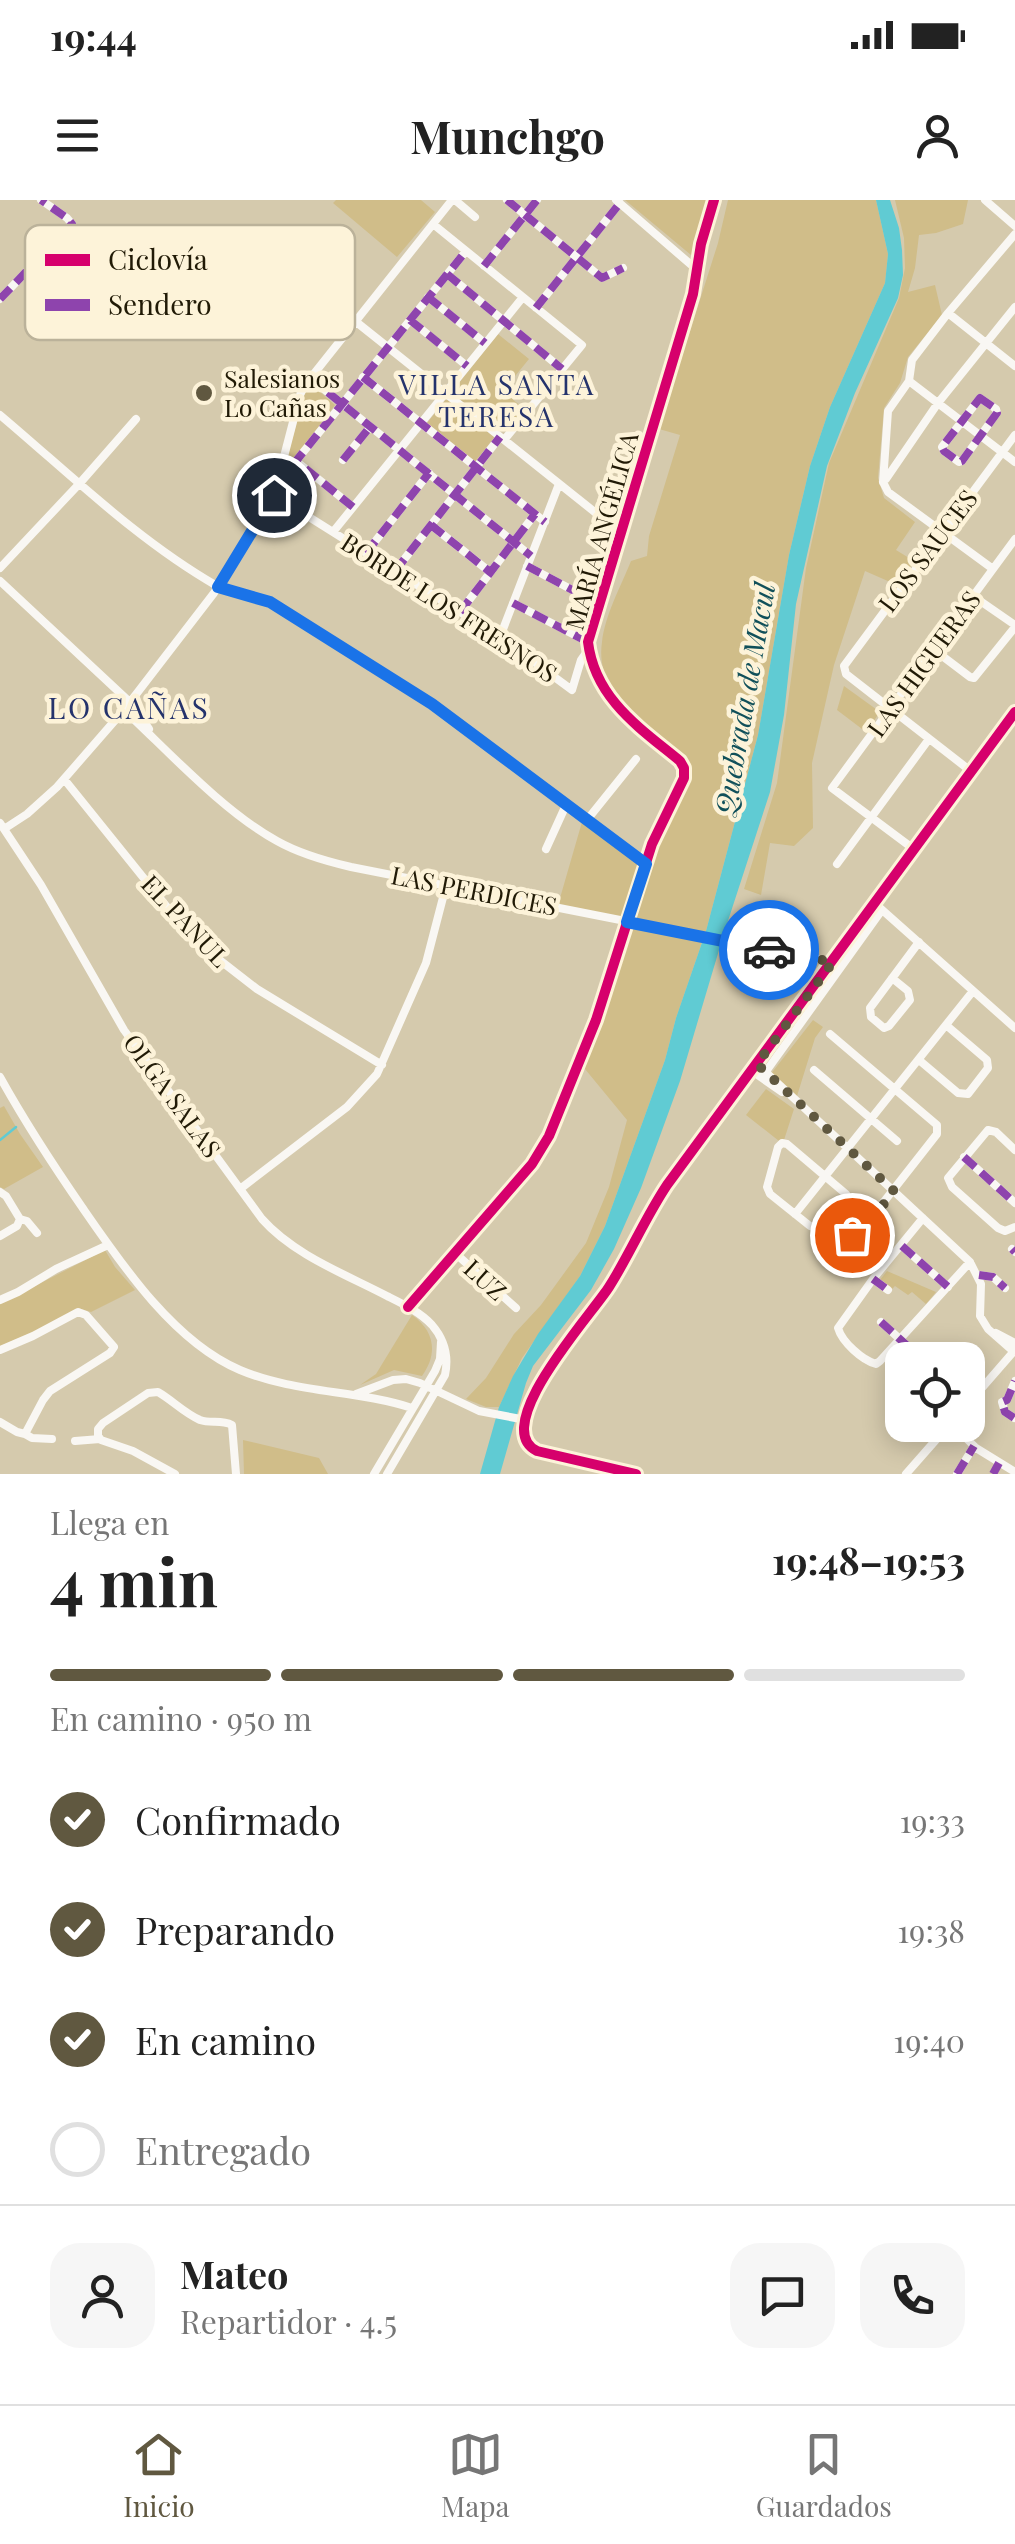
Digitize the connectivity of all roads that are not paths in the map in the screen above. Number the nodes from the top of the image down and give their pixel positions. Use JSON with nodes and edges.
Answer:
{"nodes":[{"id":1,"x":41,"y":200,"type":"edge"},
{"id":2,"x":453,"y":200,"type":"edge"},
{"id":3,"x":508,"y":200,"type":"edge"},
{"id":4,"x":537,"y":200,"type":"edge"},
{"id":5,"x":714,"y":200,"type":"edge"},
{"id":6,"x":986,"y":200,"type":"edge"},
{"id":7,"x":618,"y":201,"type":"edge"},
{"id":8,"x":525,"y":214,"type":"junction"},
{"id":9,"x":475,"y":217,"type":"dead end"},
{"id":10,"x":433,"y":224,"type":"junction"},
{"id":11,"x":71,"y":225,"type":"edge"},
{"id":12,"x":1015,"y":230,"type":"edge"},
{"id":13,"x":466,"y":251,"type":"junction"},
{"id":14,"x":576,"y":257,"type":"junction"},
{"id":15,"x":484,"y":266,"type":"junction"},
{"id":16,"x":622,"y":268,"type":"dead end"},
{"id":17,"x":696,"y":269,"type":"junction"},
{"id":18,"x":25,"y":273,"type":"edge"},
{"id":19,"x":447,"y":274,"type":"junction"},
{"id":20,"x":428,"y":297,"type":"junction"},
{"id":21,"x":522,"y":297,"type":"junction"},
{"id":22,"x":0,"y":299,"type":"edge"},
{"id":23,"x":1015,"y":307,"type":"edge"},
{"id":24,"x":536,"y":308,"type":"junction"},
{"id":25,"x":948,"y":314,"type":"junction"},
{"id":26,"x":410,"y":320,"type":"junction"},
{"id":27,"x":355,"y":321,"type":"joint"},
{"id":28,"x":504,"y":321,"type":"junction"},
{"id":29,"x":340,"y":340,"type":"edge"},
{"id":30,"x":985,"y":343,"type":"junction"},
{"id":31,"x":485,"y":344,"type":"junction"},
{"id":32,"x":388,"y":348,"type":"junction"},
{"id":33,"x":467,"y":366,"type":"junction"},
{"id":34,"x":1015,"y":366,"type":"edge"},
{"id":35,"x":562,"y":369,"type":"junction"},
{"id":36,"x":364,"y":377,"type":"junction"},
{"id":37,"x":310,"y":378,"type":"junction"},
{"id":38,"x":909,"y":381,"type":"junction"},
{"id":39,"x":445,"y":393,"type":"junction"},
{"id":40,"x":938,"y":403,"type":"junction"},
{"id":41,"x":342,"y":404,"type":"junction"},
{"id":42,"x":0,"y":415,"type":"edge"},
{"id":43,"x":136,"y":419,"type":"dead end"},
{"id":44,"x":961,"y":421,"type":"junction"},
{"id":45,"x":421,"y":423,"type":"junction"},
{"id":46,"x":370,"y":427,"type":"junction"},
{"id":47,"x":1015,"y":435,"type":"edge"},
{"id":48,"x":980,"y":436,"type":"junction"},
{"id":49,"x":502,"y":439,"type":"junction"},
{"id":50,"x":399,"y":450,"type":"junction"},
{"id":51,"x":1002,"y":452,"type":"junction"},
{"id":52,"x":343,"y":460,"type":"dead end"},
{"id":53,"x":1015,"y":462,"type":"edge"},
{"id":54,"x":476,"y":467,"type":"junction"},
{"id":55,"x":428,"y":474,"type":"junction"},
{"id":56,"x":883,"y":482,"type":"junction"},
{"id":57,"x":80,"y":483,"type":"junction"},
{"id":58,"x":560,"y":484,"type":"junction"},
{"id":59,"x":455,"y":494,"type":"junction"},
{"id":60,"x":274,"y":495,"type":"junction"},
{"id":61,"x":354,"y":507,"type":"junction"},
{"id":62,"x":535,"y":514,"type":"junction"},
{"id":63,"x":544,"y":522,"type":"junction"},
{"id":64,"x":431,"y":524,"type":"junction"},
{"id":65,"x":333,"y":532,"type":"junction"},
{"id":66,"x":943,"y":532,"type":"junction"},
{"id":67,"x":621,"y":534,"type":"junction"},
{"id":68,"x":514,"y":542,"type":"junction"},
{"id":69,"x":1014,"y":543,"type":"edge"},
{"id":70,"x":366,"y":553,"type":"junction"},
{"id":71,"x":531,"y":556,"type":"junction"},
{"id":72,"x":527,"y":566,"type":"junction"},
{"id":73,"x":0,"y":568,"type":"edge"},
{"id":74,"x":993,"y":569,"type":"junction"},
{"id":75,"x":395,"y":571,"type":"junction"},
{"id":76,"x":490,"y":572,"type":"junction"},
{"id":77,"x":0,"y":581,"type":"edge"},
{"id":78,"x":218,"y":587,"type":"junction"},
{"id":79,"x":974,"y":596,"type":"junction"},
{"id":80,"x":513,"y":602,"type":"junction"},
{"id":81,"x":599,"y":604,"type":"junction"},
{"id":82,"x":460,"y":612,"type":"junction"},
{"id":83,"x":1015,"y":626,"type":"edge"},
{"id":84,"x":500,"y":637,"type":"junction"},
{"id":85,"x":588,"y":645,"type":"junction"},
{"id":86,"x":934,"y":650,"type":"junction"},
{"id":87,"x":572,"y":690,"type":"joint"},
{"id":88,"x":127,"y":706,"type":"junction"},
{"id":89,"x":890,"y":709,"type":"junction"},
{"id":90,"x":1015,"y":712,"type":"edge"},
{"id":91,"x":929,"y":739,"type":"junction"},
{"id":92,"x":636,"y":759,"type":"dead end"},
{"id":93,"x":972,"y":772,"type":"junction"},
{"id":94,"x":64,"y":779,"type":"junction"},
{"id":95,"x":566,"y":804,"type":"junction"},
{"id":96,"x":872,"y":818,"type":"junction"},
{"id":97,"x":587,"y":820,"type":"junction"},
{"id":98,"x":1,"y":828,"type":"edge"},
{"id":99,"x":546,"y":849,"type":"dead end"},
{"id":100,"x":915,"y":850,"type":"junction"},
{"id":101,"x":646,"y":864,"type":"junction"},
{"id":102,"x":838,"y":864,"type":"dead end"},
{"id":103,"x":446,"y":886,"type":"junction"},
{"id":104,"x":879,"y":907,"type":"junction"},
{"id":105,"x":627,"y":922,"type":"junction"},
{"id":106,"x":918,"y":942,"type":"junction"},
{"id":107,"x":833,"y":962,"type":"junction"},
{"id":108,"x":892,"y":978,"type":"junction"},
{"id":109,"x":973,"y":991,"type":"junction"},
{"id":110,"x":946,"y":1025,"type":"junction"},
{"id":111,"x":1015,"y":1028,"type":"edge"},
{"id":112,"x":830,"y":1034,"type":"dead end"},
{"id":113,"x":919,"y":1060,"type":"junction"},
{"id":114,"x":382,"y":1065,"type":"junction"},
{"id":115,"x":755,"y":1068,"type":"junction"},
{"id":116,"x":814,"y":1070,"type":"dead end"},
{"id":117,"x":764,"y":1075,"type":"junction"},
{"id":118,"x":0,"y":1077,"type":"edge"},
{"id":119,"x":895,"y":1089,"type":"junction"},
{"id":120,"x":870,"y":1120,"type":"junction"},
{"id":121,"x":897,"y":1142,"type":"dead end"},
{"id":122,"x":848,"y":1147,"type":"junction"},
{"id":123,"x":1015,"y":1150,"type":"edge"},
{"id":124,"x":964,"y":1157,"type":"junction"},
{"id":125,"x":824,"y":1176,"type":"junction"},
{"id":126,"x":240,"y":1189,"type":"junction"},
{"id":127,"x":894,"y":1191,"type":"junction"},
{"id":128,"x":0,"y":1192,"type":"edge"},
{"id":129,"x":846,"y":1194,"type":"dead end"},
{"id":130,"x":1015,"y":1203,"type":"edge"},
{"id":131,"x":795,"y":1214,"type":"junction"},
{"id":132,"x":923,"y":1218,"type":"junction"},
{"id":133,"x":20,"y":1219,"type":"junction"},
{"id":134,"x":1015,"y":1227,"type":"edge"},
{"id":135,"x":37,"y":1233,"type":"dead end"},
{"id":136,"x":0,"y":1236,"type":"edge"},
{"id":137,"x":108,"y":1244,"type":"junction"},
{"id":138,"x":902,"y":1246,"type":"junction"},
{"id":139,"x":455,"y":1253,"type":"junction"},
{"id":140,"x":970,"y":1262,"type":"junction"},
{"id":141,"x":978,"y":1276,"type":"junction"},
{"id":142,"x":873,"y":1279,"type":"junction"},
{"id":143,"x":948,"y":1287,"type":"junction"},
{"id":144,"x":1005,"y":1288,"type":"dead end"},
{"id":145,"x":888,"y":1290,"type":"dead end"},
{"id":146,"x":0,"y":1300,"type":"edge"},
{"id":147,"x":408,"y":1307,"type":"junction"},
{"id":148,"x":516,"y":1308,"type":"dead end"},
{"id":149,"x":881,"y":1322,"type":"dead end"},
{"id":150,"x":440,"y":1338,"type":"junction"},
{"id":151,"x":900,"y":1339,"type":"junction"},
{"id":152,"x":903,"y":1342,"type":"edge"},
{"id":153,"x":1014,"y":1348,"type":"edge"},
{"id":154,"x":0,"y":1350,"type":"edge"},
{"id":155,"x":1015,"y":1381,"type":"edge"},
{"id":156,"x":985,"y":1383,"type":"edge"},
{"id":157,"x":425,"y":1386,"type":"junction"},
{"id":158,"x":436,"y":1391,"type":"junction"},
{"id":159,"x":352,"y":1394,"type":"junction"},
{"id":160,"x":412,"y":1408,"type":"junction"},
{"id":161,"x":1014,"y":1418,"type":"edge"},
{"id":162,"x":0,"y":1422,"type":"edge"},
{"id":163,"x":519,"y":1422,"type":"junction"},
{"id":164,"x":25,"y":1434,"type":"junction"},
{"id":165,"x":52,"y":1439,"type":"dead end"},
{"id":166,"x":100,"y":1439,"type":"junction"},
{"id":167,"x":76,"y":1441,"type":"dead end"},
{"id":168,"x":935,"y":1442,"type":"edge"},
{"id":169,"x":970,"y":1442,"type":"edge"},
{"id":170,"x":974,"y":1446,"type":"junction"},
{"id":171,"x":1000,"y":1463,"type":"junction"},
{"id":172,"x":1015,"y":1472,"type":"edge"},
{"id":173,"x":174,"y":1474,"type":"edge"},
{"id":174,"x":236,"y":1474,"type":"edge"},
{"id":175,"x":374,"y":1474,"type":"edge"},
{"id":176,"x":387,"y":1474,"type":"edge"},
{"id":177,"x":636,"y":1474,"type":"edge"},
{"id":178,"x":906,"y":1474,"type":"edge"},
{"id":179,"x":958,"y":1474,"type":"edge"},
{"id":180,"x":993,"y":1474,"type":"edge"}],
"edges":[{"from":1,"to":11,"type":"street"},
{"from":2,"to":9,"type":"street"},
{"from":2,"to":10,"type":"street"},
{"from":3,"to":8,"type":"street"},
{"from":4,"to":8,"type":"street"},
{"from":5,"to":17,"type":"street","name":"MARÍA ANGÉLICA"},
{"from":6,"to":12,"type":"street"},
{"from":7,"to":14,"type":"street"},
{"from":7,"to":17,"type":"street"},
{"from":8,"to":14,"type":"street"},
{"from":8,"to":15,"type":"street"},
{"from":10,"to":13,"type":"street"},
{"from":10,"to":27,"type":"street"},
{"from":12,"to":25,"type":"street"},
{"from":13,"to":15,"type":"street"},
{"from":13,"to":19,"type":"street"},
{"from":14,"to":16,"type":"street"},
{"from":14,"to":24,"type":"street"},
{"from":15,"to":21,"type":"street"},
{"from":17,"to":67,"type":"street","name":"MARÍA ANGÉLICA"},
{"from":18,"to":22,"type":"street"},
{"from":19,"to":20,"type":"street"},
{"from":19,"to":28,"type":"street"},
{"from":20,"to":26,"type":"street"},
{"from":20,"to":31,"type":"street"},
{"from":21,"to":24,"type":"street"},
{"from":21,"to":28,"type":"street"},
{"from":23,"to":30,"type":"street"},
{"from":24,"to":35,"type":"street"},
{"from":25,"to":30,"type":"street"},
{"from":25,"to":38,"type":"street"},
{"from":26,"to":32,"type":"street"},
{"from":26,"to":33,"type":"street"},
{"from":27,"to":32,"type":"street"},
{"from":28,"to":31,"type":"street"},
{"from":28,"to":35,"type":"street"},
{"from":29,"to":37,"type":"street"},
{"from":30,"to":34,"type":"street"},
{"from":30,"to":40,"type":"street"},
{"from":31,"to":33,"type":"street"},
{"from":32,"to":36,"type":"street"},
{"from":32,"to":39,"type":"street"},
{"from":33,"to":39,"type":"street"},
{"from":35,"to":49,"type":"street"},
{"from":36,"to":41,"type":"street"},
{"from":36,"to":45,"type":"street"},
{"from":37,"to":41,"type":"street"},
{"from":37,"to":60,"type":"street"},
{"from":38,"to":40,"type":"street"},
{"from":38,"to":56,"type":"street"},
{"from":39,"to":45,"type":"street"},
{"from":39,"to":49,"type":"street"},
{"from":40,"to":44,"type":"street"},
{"from":40,"to":56,"type":"street"},
{"from":41,"to":46,"type":"street"},
{"from":41,"to":61,"type":"street"},
{"from":42,"to":57,"type":"street"},
{"from":43,"to":57,"type":"street"},
{"from":44,"to":48,"type":"street"},
{"from":44,"to":48,"type":"street"},
{"from":44,"to":48,"type":"street"},
{"from":45,"to":50,"type":"street"},
{"from":45,"to":54,"type":"street"},
{"from":46,"to":50,"type":"street"},
{"from":46,"to":52,"type":"street"},
{"from":47,"to":51,"type":"street","name":"LOS SAUCES"},
{"from":48,"to":51,"type":"street"},
{"from":49,"to":54,"type":"street"},
{"from":49,"to":58,"type":"street"},
{"from":50,"to":55,"type":"street"},
{"from":50,"to":61,"type":"street"},
{"from":51,"to":53,"type":"street"},
{"from":51,"to":66,"type":"street","name":"LOS SAUCES"},
{"from":54,"to":59,"type":"street"},
{"from":54,"to":62,"type":"street"},
{"from":55,"to":59,"type":"street"},
{"from":55,"to":70,"type":"street"},
{"from":56,"to":66,"type":"street"},
{"from":57,"to":73,"type":"street"},
{"from":57,"to":78,"type":"street"},
{"from":58,"to":63,"type":"street"},
{"from":58,"to":67,"type":"street"},
{"from":59,"to":64,"type":"street"},
{"from":59,"to":68,"type":"street"},
{"from":60,"to":65,"type":"street","name":"BORDE LOS FRESNOS"},
{"from":60,"to":78,"type":"street"},
{"from":61,"to":65,"type":"street"},
{"from":62,"to":63,"type":"street"},
{"from":62,"to":68,"type":"street"},
{"from":63,"to":71,"type":"street"},
{"from":64,"to":75,"type":"street"},
{"from":64,"to":76,"type":"street"},
{"from":65,"to":70,"type":"street","name":"BORDE LOS FRESNOS"},
{"from":66,"to":74,"type":"street"},
{"from":66,"to":89,"type":"street","name":"LOS SAUCES"},
{"from":67,"to":81,"type":"street","name":"MARÍA ANGÉLICA"},
{"from":68,"to":71,"type":"street"},
{"from":68,"to":76,"type":"street"},
{"from":69,"to":74,"type":"street","name":"LAS HIGUERAS"},
{"from":70,"to":75,"type":"street","name":"BORDE LOS FRESNOS"},
{"from":71,"to":72,"type":"street"},
{"from":72,"to":80,"type":"street"},
{"from":72,"to":81,"type":"street"},
{"from":74,"to":79,"type":"street","name":"LAS HIGUERAS"},
{"from":75,"to":82,"type":"street","name":"BORDE LOS FRESNOS"},
{"from":76,"to":82,"type":"street"},
{"from":77,"to":88,"type":"street","name":"LAS PERDICES"},
{"from":78,"to":88,"type":"street"},
{"from":78,"to":95,"type":"street"},
{"from":79,"to":83,"type":"street"},
{"from":79,"to":86,"type":"street","name":"LAS HIGUERAS"},
{"from":80,"to":84,"type":"street"},
{"from":80,"to":85,"type":"street"},
{"from":81,"to":85,"type":"street","name":"MARÍA ANGÉLICA"},
{"from":82,"to":84,"type":"street","name":"BORDE LOS FRESNOS"},
{"from":83,"to":86,"type":"street"},
{"from":84,"to":87,"type":"street","name":"BORDE LOS FRESNOS"},
{"from":85,"to":87,"type":"street","name":"MARÍA ANGÉLICA"},
{"from":85,"to":101,"type":"street","name":"MARÍA ANGÉLICA"},
{"from":86,"to":89,"type":"street","name":"LAS HIGUERAS"},
{"from":88,"to":94,"type":"street"},
{"from":88,"to":103,"type":"street","name":"LAS PERDICES"},
{"from":89,"to":91,"type":"street"},
{"from":89,"to":96,"type":"street","name":"LAS HIGUERAS"},
{"from":90,"to":93,"type":"street"},
{"from":91,"to":93,"type":"street"},
{"from":91,"to":96,"type":"street"},
{"from":92,"to":97,"type":"street"},
{"from":93,"to":100,"type":"street"},
{"from":94,"to":98,"type":"street"},
{"from":94,"to":114,"type":"street","name":"EL PANUL"},
{"from":95,"to":97,"type":"street"},
{"from":95,"to":99,"type":"street"},
{"from":96,"to":100,"type":"street"},
{"from":96,"to":102,"type":"street"},
{"from":97,"to":101,"type":"street"},
{"from":98,"to":126,"type":"street","name":"OLGA SALAS"},
{"from":100,"to":104,"type":"street"},
{"from":101,"to":105,"type":"street","name":"MARÍA ANGÉLICA"},
{"from":103,"to":105,"type":"street","name":"LAS PERDICES"},
{"from":103,"to":114,"type":"street"},
{"from":104,"to":106,"type":"street"},
{"from":104,"to":107,"type":"street"},
{"from":104,"to":117,"type":"street"},
{"from":105,"to":107,"type":"street","name":"LAS PERDICES"},
{"from":105,"to":139,"type":"street","name":"MARÍA ANGÉLICA"},
{"from":106,"to":108,"type":"street"},
{"from":106,"to":109,"type":"street"},
{"from":107,"to":115,"type":"street"},
{"from":108,"to":108,"type":"street"},
{"from":109,"to":110,"type":"street"},
{"from":109,"to":111,"type":"street"},
{"from":110,"to":113,"type":"street"},
{"from":110,"to":113,"type":"street"},
{"from":112,"to":119,"type":"street"},
{"from":113,"to":119,"type":"street"},
{"from":114,"to":126,"type":"street"},
{"from":115,"to":117,"type":"street"},
{"from":115,"to":163,"type":"street"},
{"from":116,"to":120,"type":"street"},
{"from":117,"to":122,"type":"street"},
{"from":118,"to":137,"type":"street"},
{"from":119,"to":120,"type":"street"},
{"from":119,"to":127,"type":"street"},
{"from":120,"to":121,"type":"street"},
{"from":120,"to":122,"type":"street"},
{"from":122,"to":125,"type":"street"},
{"from":122,"to":127,"type":"street"},
{"from":123,"to":124,"type":"street"},
{"from":124,"to":130,"type":"street"},
{"from":124,"to":134,"type":"street"},
{"from":125,"to":129,"type":"street"},
{"from":125,"to":131,"type":"street"},
{"from":125,"to":131,"type":"street"},
{"from":126,"to":147,"type":"street","name":"OLGA SALAS"},
{"from":127,"to":131,"type":"street"},
{"from":127,"to":132,"type":"street"},
{"from":128,"to":133,"type":"street"},
{"from":132,"to":138,"type":"street"},
{"from":132,"to":140,"type":"street"},
{"from":133,"to":135,"type":"street"},
{"from":133,"to":136,"type":"street"},
{"from":137,"to":146,"type":"street"},
{"from":137,"to":159,"type":"street"},
{"from":138,"to":142,"type":"street"},
{"from":138,"to":143,"type":"street"},
{"from":139,"to":147,"type":"street","name":"MARÍA ANGÉLICA"},
{"from":139,"to":148,"type":"street","name":"LUZ"},
{"from":140,"to":141,"type":"street"},
{"from":140,"to":143,"type":"street"},
{"from":141,"to":144,"type":"street"},
{"from":141,"to":153,"type":"street"},
{"from":142,"to":145,"type":"street"},
{"from":142,"to":151,"type":"street"},
{"from":143,"to":151,"type":"street"},
{"from":147,"to":150,"type":"street","name":"OLGA SALAS"},
{"from":149,"to":151,"type":"street"},
{"from":150,"to":157,"type":"street"},
{"from":150,"to":158,"type":"street"},
{"from":151,"to":152,"type":"street"},
{"from":153,"to":156,"type":"street"},
{"from":154,"to":164,"type":"street"},
{"from":155,"to":161,"type":"street"},
{"from":157,"to":158,"type":"street"},
{"from":157,"to":159,"type":"street"},
{"from":157,"to":160,"type":"street"},
{"from":158,"to":163,"type":"street"},
{"from":158,"to":176,"type":"street"},
{"from":159,"to":160,"type":"street"},
{"from":160,"to":175,"type":"street"},
{"from":162,"to":164,"type":"street"},
{"from":163,"to":177,"type":"street"},
{"from":164,"to":165,"type":"street"},
{"from":166,"to":167,"type":"street"},
{"from":166,"to":173,"type":"street"},
{"from":166,"to":174,"type":"street"},
{"from":168,"to":178,"type":"street"},
{"from":169,"to":170,"type":"street"},
{"from":170,"to":171,"type":"street"},
{"from":170,"to":179,"type":"street"},
{"from":171,"to":172,"type":"street"},
{"from":171,"to":180,"type":"street"}]}
